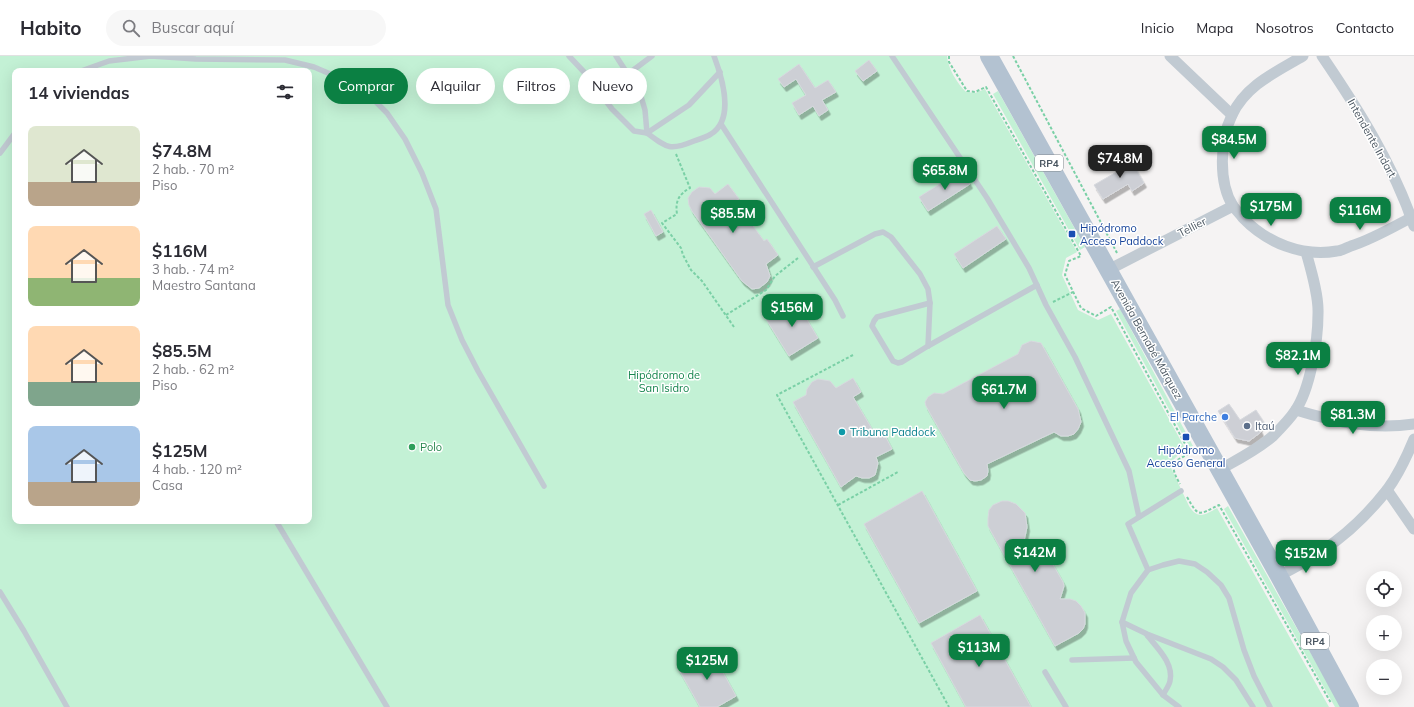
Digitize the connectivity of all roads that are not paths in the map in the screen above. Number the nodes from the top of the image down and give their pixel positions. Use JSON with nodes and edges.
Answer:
{"nodes":[{"id":1,"x":569,"y":56,"type":"edge"},
{"id":2,"x":616,"y":56,"type":"edge"},
{"id":3,"x":652,"y":56,"type":"edge"},
{"id":4,"x":714,"y":56,"type":"edge"},
{"id":5,"x":892,"y":56,"type":"edge"},
{"id":6,"x":990,"y":56,"type":"edge"},
{"id":7,"x":1170,"y":56,"type":"edge"},
{"id":8,"x":1303,"y":56,"type":"edge"},
{"id":9,"x":1322,"y":56,"type":"edge"},
{"id":10,"x":89,"y":68,"type":"edge"},
{"id":11,"x":624,"y":68,"type":"edge"},
{"id":12,"x":636,"y":68,"type":"edge"},
{"id":13,"x":720,"y":72,"type":"junction"},
{"id":14,"x":643,"y":104,"type":"edge"},
{"id":15,"x":1232,"y":115,"type":"junction"},
{"id":16,"x":721,"y":124,"type":"junction"},
{"id":17,"x":647,"y":133,"type":"junction"},
{"id":18,"x":12,"y":137,"type":"edge"},
{"id":19,"x":0,"y":153,"type":"edge"},
{"id":20,"x":1233,"y":206,"type":"junction"},
{"id":21,"x":1413,"y":220,"type":"edge"},
{"id":22,"x":1306,"y":252,"type":"junction"},
{"id":23,"x":1115,"y":266,"type":"junction"},
{"id":24,"x":813,"y":267,"type":"junction"},
{"id":25,"x":1037,"y":285,"type":"junction"},
{"id":26,"x":930,"y":303,"type":"junction"},
{"id":27,"x":843,"y":316,"type":"dead end"},
{"id":28,"x":928,"y":346,"type":"junction"},
{"id":29,"x":1296,"y":410,"type":"junction"},
{"id":30,"x":1414,"y":424,"type":"edge"},
{"id":31,"x":1414,"y":439,"type":"edge"},
{"id":32,"x":1219,"y":470,"type":"junction"},
{"id":33,"x":544,"y":486,"type":"dead end"},
{"id":34,"x":1182,"y":490,"type":"road end"},
{"id":35,"x":1387,"y":490,"type":"junction"},
{"id":36,"x":1139,"y":517,"type":"junction"},
{"id":37,"x":278,"y":524,"type":"edge"},
{"id":38,"x":1414,"y":529,"type":"edge"},
{"id":39,"x":1148,"y":570,"type":"junction"},
{"id":40,"x":1279,"y":576,"type":"junction"},
{"id":41,"x":0,"y":592,"type":"edge"},
{"id":42,"x":1122,"y":622,"type":"junction"},
{"id":43,"x":1147,"y":634,"type":"junction"},
{"id":44,"x":1134,"y":658,"type":"junction"},
{"id":45,"x":1072,"y":660,"type":"dead end"},
{"id":46,"x":1045,"y":672,"type":"dead end"},
{"id":47,"x":1163,"y":695,"type":"junction"},
{"id":48,"x":66,"y":707,"type":"edge"},
{"id":49,"x":388,"y":707,"type":"edge"},
{"id":50,"x":1066,"y":707,"type":"edge"},
{"id":51,"x":1179,"y":707,"type":"edge"},
{"id":52,"x":1253,"y":707,"type":"edge"},
{"id":53,"x":1270,"y":707,"type":"edge"},
{"id":54,"x":1350,"y":707,"type":"edge"}],
"edges":[{"from":1,"to":17,"type":"lane"},
{"from":2,"to":11,"type":"lane"},
{"from":3,"to":12,"type":"lane"},
{"from":4,"to":13,"type":"lane"},
{"from":5,"to":25,"type":"lane"},
{"from":6,"to":23,"type":"main road","name":"Avenida Bernabé Márquez","number":"RP4"},
{"from":7,"to":15,"type":"street"},
{"from":8,"to":15,"type":"street"},
{"from":9,"to":21,"type":"street","name":"Intendente Indart"},
{"from":10,"to":33,"type":"lane"},
{"from":13,"to":16,"type":"lane"},
{"from":13,"to":17,"type":"lane"},
{"from":14,"to":17,"type":"lane"},
{"from":15,"to":20,"type":"street"},
{"from":16,"to":17,"type":"lane"},
{"from":16,"to":24,"type":"lane"},
{"from":18,"to":19,"type":"lane"},
{"from":20,"to":22,"type":"street"},
{"from":20,"to":23,"type":"street","name":"Tellier"},
{"from":21,"to":22,"type":"street"},
{"from":22,"to":29,"type":"street"},
{"from":23,"to":32,"type":"main road","name":"Avenida Bernabé Márquez","number":"RP4"},
{"from":24,"to":26,"type":"lane"},
{"from":24,"to":27,"type":"lane"},
{"from":25,"to":28,"type":"lane"},
{"from":25,"to":36,"type":"lane"},
{"from":26,"to":28,"type":"lane"},
{"from":26,"to":28,"type":"lane"},
{"from":29,"to":30,"type":"street"},
{"from":29,"to":32,"type":"street"},
{"from":31,"to":35,"type":"street"},
{"from":32,"to":40,"type":"main road","name":"Avenida Bernabé Márquez","number":"RP4"},
{"from":34,"to":36,"type":"lane"},
{"from":35,"to":38,"type":"street"},
{"from":35,"to":40,"type":"street"},
{"from":36,"to":39,"type":"lane"},
{"from":37,"to":49,"type":"lane"},
{"from":39,"to":42,"type":"lane"},
{"from":39,"to":53,"type":"lane"},
{"from":40,"to":54,"type":"main road","name":"Avenida Bernabé Márquez","number":"RP4"},
{"from":41,"to":48,"type":"lane"},
{"from":42,"to":43,"type":"lane"},
{"from":42,"to":44,"type":"lane"},
{"from":43,"to":47,"type":"lane"},
{"from":43,"to":52,"type":"lane"},
{"from":44,"to":45,"type":"lane"},
{"from":44,"to":47,"type":"lane"},
{"from":46,"to":50,"type":"lane"},
{"from":47,"to":51,"type":"lane"}]}
